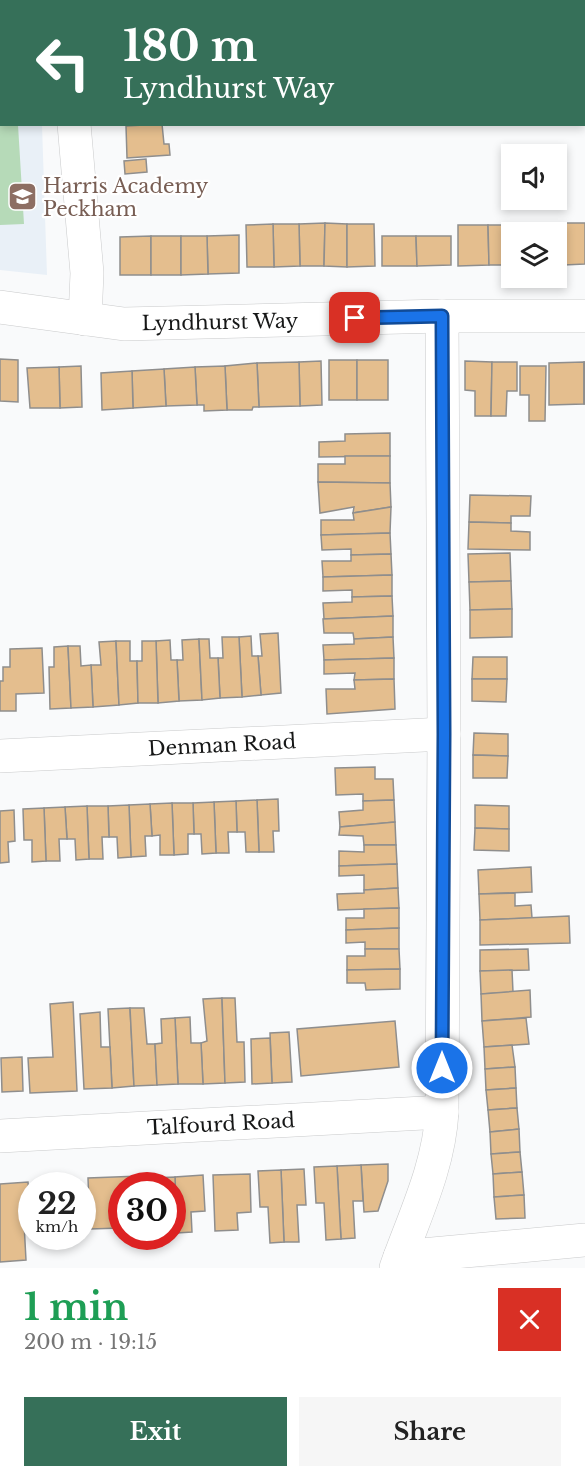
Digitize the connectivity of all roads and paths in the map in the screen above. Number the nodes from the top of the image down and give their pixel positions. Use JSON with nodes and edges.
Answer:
{"nodes":[{"id":1,"x":74,"y":126,"type":"edge"},
{"id":2,"x":0,"y":308,"type":"edge"},
{"id":3,"x":442,"y":316,"type":"junction"},
{"id":4,"x":585,"y":316,"type":"edge"},
{"id":5,"x":85,"y":319,"type":"junction"},
{"id":6,"x":444,"y":734,"type":"junction"},
{"id":7,"x":0,"y":756,"type":"edge"},
{"id":8,"x":442,"y":1112,"type":"junction"},
{"id":9,"x":0,"y":1136,"type":"edge"},
{"id":10,"x":585,"y":1240,"type":"edge"},
{"id":11,"x":398,"y":1262,"type":"edge"}],
"edges":[{"from":1,"to":5,"type":"street"},
{"from":2,"to":5,"type":"street","name":"Lyndhurst Way"},
{"from":3,"to":4,"type":"street","name":"Lyndhurst Way"},
{"from":3,"to":5,"type":"street","name":"Lyndhurst Way"},
{"from":3,"to":6,"type":"street"},
{"from":6,"to":7,"type":"street","name":"Denman Road"},
{"from":6,"to":8,"type":"street"},
{"from":8,"to":9,"type":"street","name":"Talfourd Road"},
{"from":8,"to":11,"type":"street"},
{"from":10,"to":11,"type":"street"}]}
